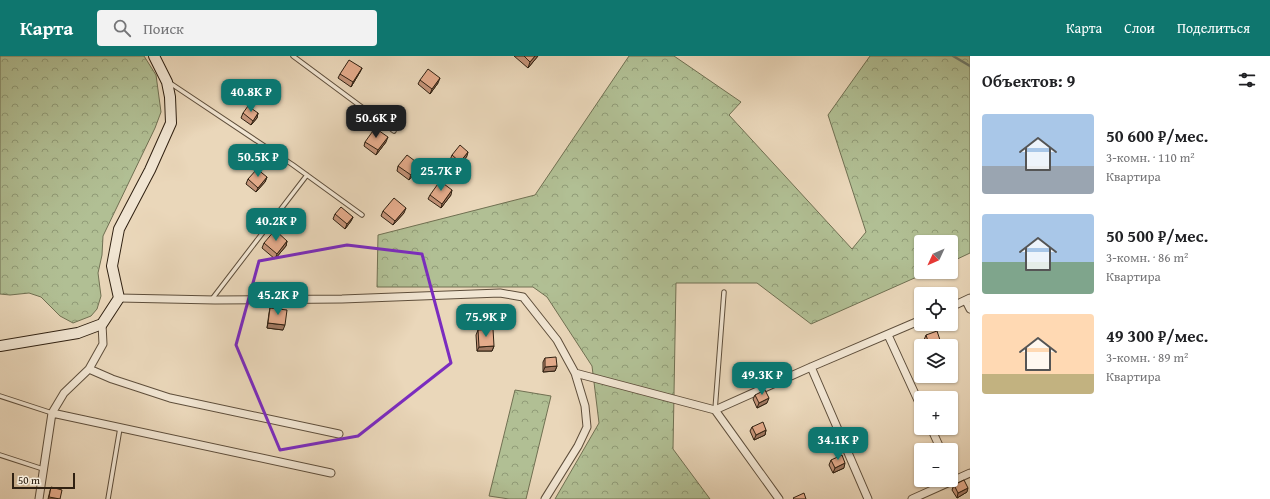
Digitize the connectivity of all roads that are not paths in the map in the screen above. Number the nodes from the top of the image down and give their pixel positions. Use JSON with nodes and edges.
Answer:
{"nodes":[{"id":1,"x":154,"y":56,"type":"edge"},
{"id":2,"x":293,"y":56,"type":"edge"},
{"id":3,"x":167,"y":82,"type":"junction"},
{"id":4,"x":394,"y":131,"type":"dead end"},
{"id":5,"x":307,"y":175,"type":"junction"},
{"id":6,"x":362,"y":214,"type":"dead end"},
{"id":7,"x":724,"y":292,"type":"dead end"},
{"id":8,"x":119,"y":298,"type":"junction"},
{"id":9,"x":211,"y":300,"type":"junction"},
{"id":10,"x":968,"y":300,"type":"edge"},
{"id":11,"x":958,"y":304,"type":"edge"},
{"id":12,"x":970,"y":309,"type":"edge"},
{"id":13,"x":914,"y":323,"type":"edge"},
{"id":14,"x":102,"y":324,"type":"junction"},
{"id":15,"x":888,"y":335,"type":"junction"},
{"id":16,"x":0,"y":346,"type":"edge"},
{"id":17,"x":811,"y":367,"type":"junction"},
{"id":18,"x":89,"y":369,"type":"junction"},
{"id":19,"x":575,"y":373,"type":"junction"},
{"id":20,"x":914,"y":392,"type":"edge"},
{"id":21,"x":0,"y":396,"type":"edge"},
{"id":22,"x":715,"y":410,"type":"junction"},
{"id":23,"x":52,"y":413,"type":"junction"},
{"id":24,"x":120,"y":428,"type":"junction"},
{"id":25,"x":339,"y":434,"type":"dead end"},
{"id":26,"x":0,"y":455,"type":"edge"},
{"id":27,"x":43,"y":469,"type":"junction"},
{"id":28,"x":331,"y":473,"type":"dead end"},
{"id":29,"x":970,"y":473,"type":"edge"},
{"id":30,"x":958,"y":478,"type":"edge"},
{"id":31,"x":939,"y":487,"type":"edge"},
{"id":32,"x":39,"y":499,"type":"edge"},
{"id":33,"x":108,"y":499,"type":"edge"},
{"id":34,"x":546,"y":499,"type":"edge"},
{"id":35,"x":778,"y":499,"type":"edge"},
{"id":36,"x":868,"y":499,"type":"edge"},
{"id":37,"x":912,"y":499,"type":"edge"}],
"edges":[{"from":1,"to":3,"type":"main road"},
{"from":2,"to":4,"type":"lane"},
{"from":3,"to":5,"type":"lane"},
{"from":3,"to":8,"type":"main road"},
{"from":5,"to":6,"type":"lane"},
{"from":5,"to":9,"type":"lane"},
{"from":7,"to":22,"type":"lane"},
{"from":8,"to":9,"type":"street"},
{"from":8,"to":14,"type":"main road"},
{"from":9,"to":19,"type":"street"},
{"from":10,"to":11,"type":"street"},
{"from":10,"to":12,"type":"street"},
{"from":13,"to":15,"type":"street"},
{"from":14,"to":16,"type":"main road"},
{"from":14,"to":18,"type":"street"},
{"from":15,"to":17,"type":"street"},
{"from":15,"to":20,"type":"street"},
{"from":17,"to":22,"type":"street"},
{"from":17,"to":36,"type":"street"},
{"from":18,"to":23,"type":"street"},
{"from":18,"to":25,"type":"street"},
{"from":19,"to":22,"type":"street"},
{"from":19,"to":34,"type":"street"},
{"from":21,"to":23,"type":"lane"},
{"from":22,"to":35,"type":"street"},
{"from":23,"to":24,"type":"street"},
{"from":23,"to":27,"type":"street"},
{"from":24,"to":28,"type":"street"},
{"from":24,"to":33,"type":"lane"},
{"from":26,"to":27,"type":"lane"},
{"from":27,"to":32,"type":"street"},
{"from":29,"to":30,"type":"street"},
{"from":31,"to":37,"type":"street"}]}
